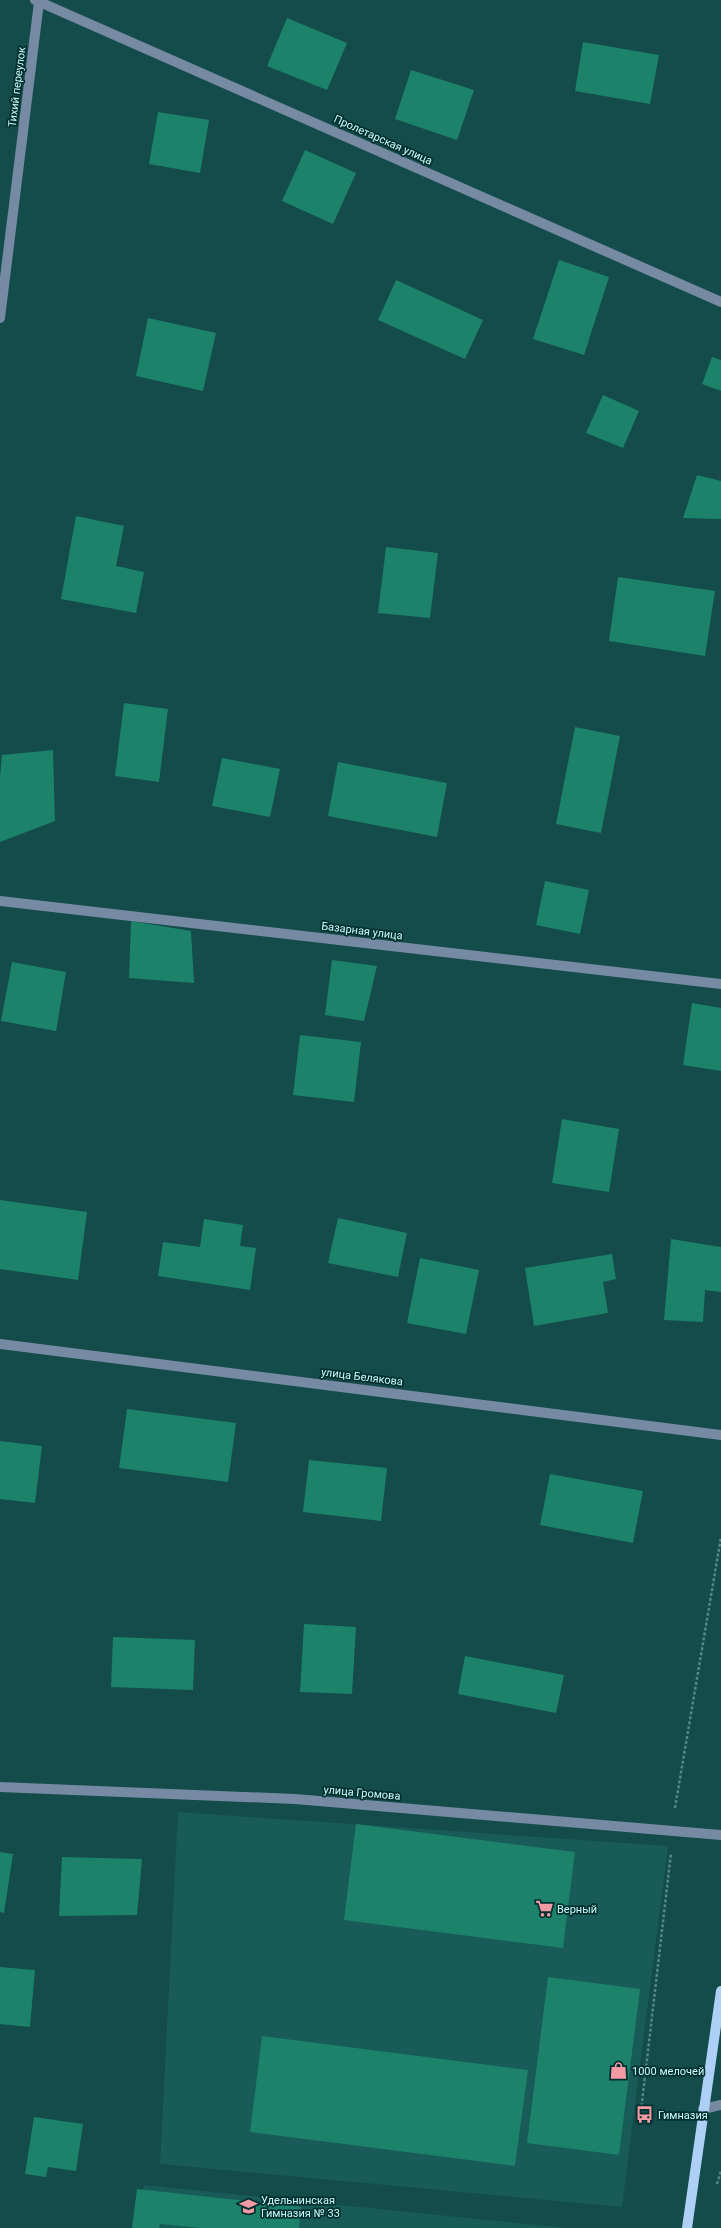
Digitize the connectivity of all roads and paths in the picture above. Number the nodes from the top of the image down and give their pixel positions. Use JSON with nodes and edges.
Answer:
{"nodes":[{"id":1,"x":37,"y":1,"type":"edge"},
{"id":2,"x":721,"y":302,"type":"edge"},
{"id":3,"x":0,"y":318,"type":"edge"},
{"id":4,"x":0,"y":901,"type":"edge"},
{"id":5,"x":721,"y":984,"type":"edge"},
{"id":6,"x":0,"y":1344,"type":"edge"},
{"id":7,"x":721,"y":1435,"type":"edge"},
{"id":8,"x":721,"y":1537,"type":"edge"},
{"id":9,"x":0,"y":1787,"type":"edge"},
{"id":10,"x":673,"y":1831,"type":"junction"},
{"id":11,"x":721,"y":1835,"type":"edge"},
{"id":12,"x":721,"y":1991,"type":"edge"},
{"id":13,"x":721,"y":2105,"type":"edge"},
{"id":14,"x":703,"y":2109,"type":"junction"},
{"id":15,"x":641,"y":2111,"type":"dead end"},
{"id":16,"x":687,"y":2228,"type":"edge"}],
"edges":[{"from":1,"to":2,"type":"street","name":"Пролетарская улица"},
{"from":1,"to":3,"type":"street","name":"Тихий переулок"},
{"from":4,"to":5,"type":"street","name":"Базарная улица"},
{"from":6,"to":7,"type":"street","name":"улица Белякова"},
{"from":8,"to":10,"type":"path"},
{"from":9,"to":10,"type":"street","name":"улица Громова"},
{"from":10,"to":11,"type":"street","name":"улица Громова"},
{"from":10,"to":15,"type":"path"},
{"from":12,"to":14,"type":"main road"},
{"from":13,"to":14,"type":"street"},
{"from":14,"to":16,"type":"main road"}]}
